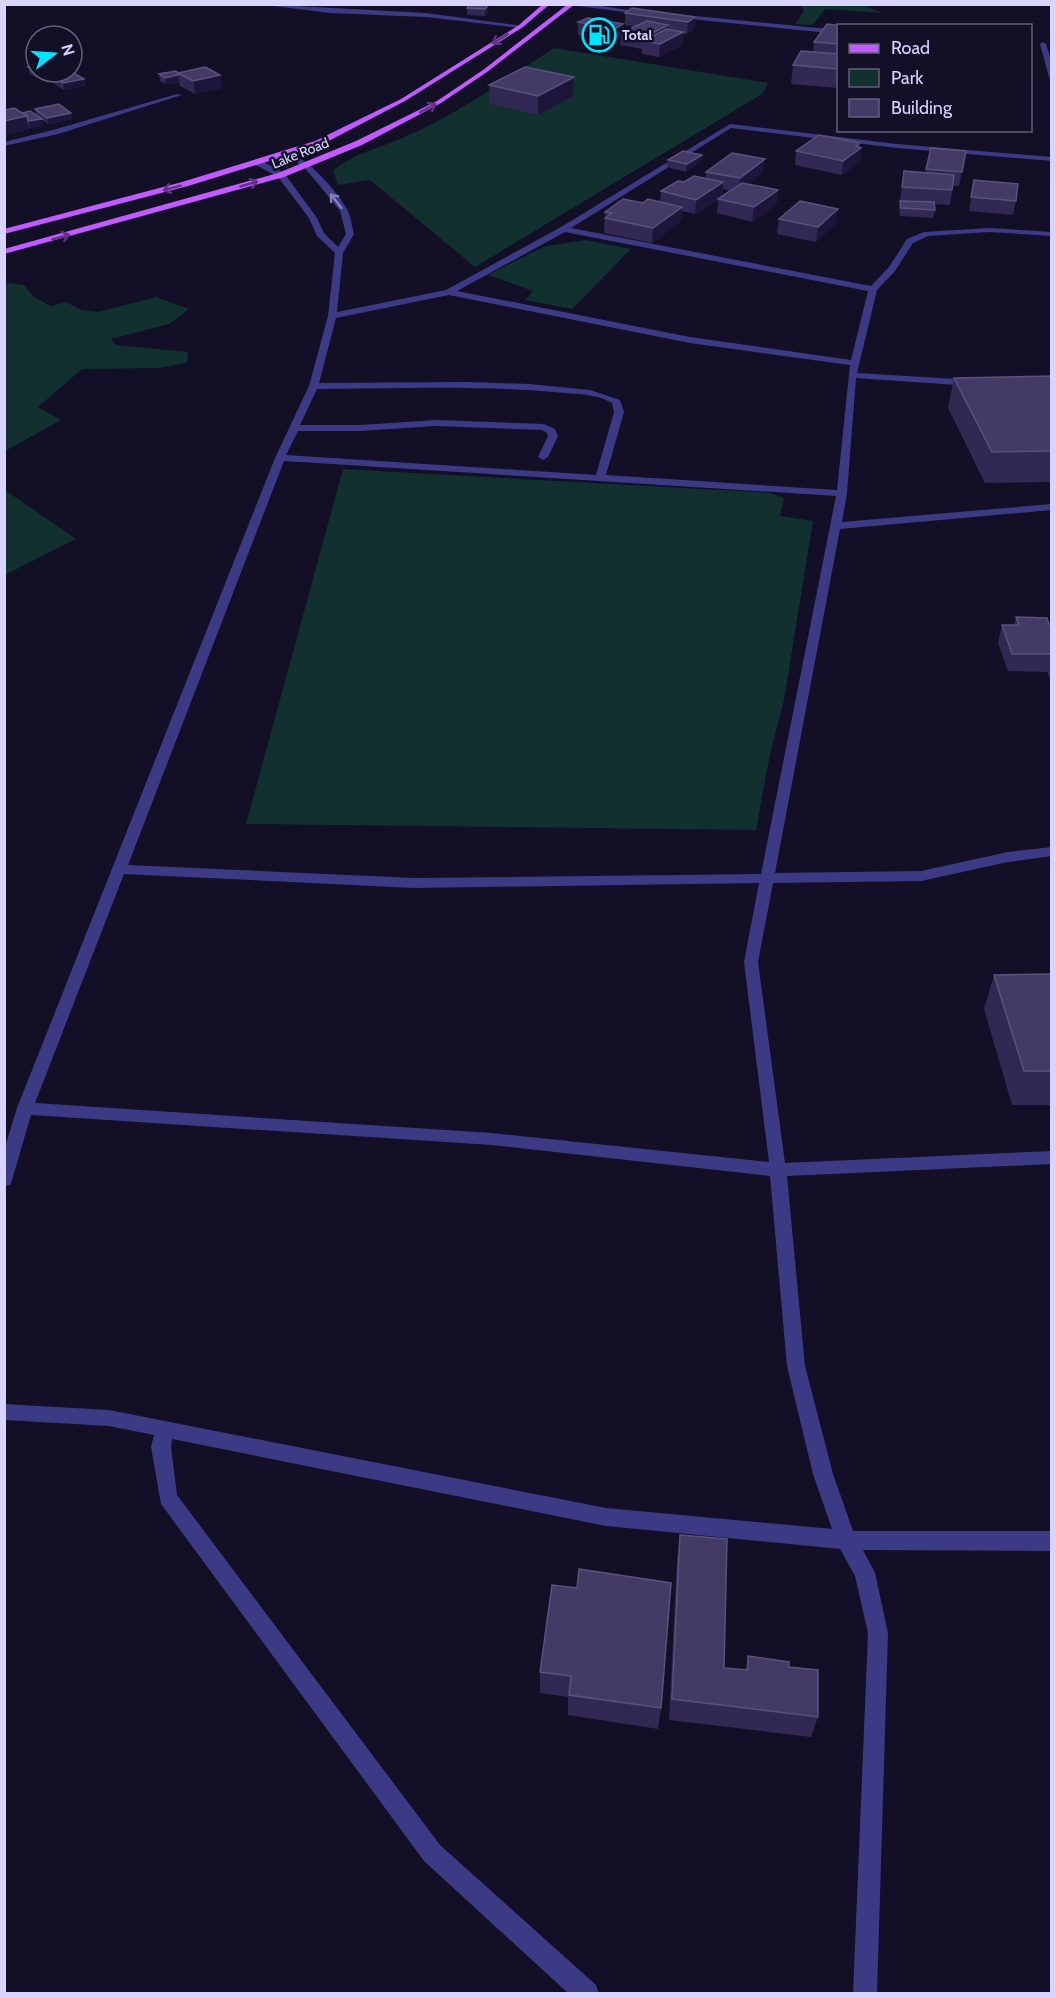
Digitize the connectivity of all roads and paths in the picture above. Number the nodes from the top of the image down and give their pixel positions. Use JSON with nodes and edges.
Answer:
{"nodes":[{"id":1,"x":261,"y":4,"type":"edge"},
{"id":2,"x":547,"y":4,"type":"edge"},
{"id":3,"x":566,"y":4,"type":"edge"},
{"id":4,"x":572,"y":5,"type":"edge"},
{"id":5,"x":650,"y":13,"type":"edge"},
{"id":6,"x":661,"y":14,"type":"edge"},
{"id":7,"x":521,"y":26,"type":"junction"},
{"id":8,"x":837,"y":32,"type":"edge"},
{"id":9,"x":1052,"y":44,"type":"edge"},
{"id":10,"x":1052,"y":77,"type":"edge"},
{"id":11,"x":179,"y":95,"type":"dead end"},
{"id":12,"x":4,"y":144,"type":"edge"},
{"id":13,"x":285,"y":153,"type":"junction"},
{"id":14,"x":1052,"y":159,"type":"edge"},
{"id":15,"x":259,"y":163,"type":"junction"},
{"id":16,"x":306,"y":164,"type":"junction"},
{"id":17,"x":281,"y":175,"type":"junction"},
{"id":18,"x":564,"y":229,"type":"junction"},
{"id":19,"x":4,"y":232,"type":"edge"},
{"id":20,"x":1052,"y":234,"type":"edge"},
{"id":21,"x":4,"y":252,"type":"edge"},
{"id":22,"x":339,"y":253,"type":"junction"},
{"id":23,"x":873,"y":289,"type":"junction"},
{"id":24,"x":449,"y":292,"type":"junction"},
{"id":25,"x":332,"y":316,"type":"junction"},
{"id":26,"x":855,"y":363,"type":"junction"},
{"id":27,"x":852,"y":375,"type":"junction"},
{"id":28,"x":981,"y":384,"type":"edge"},
{"id":29,"x":314,"y":386,"type":"junction"},
{"id":30,"x":294,"y":428,"type":"junction"},
{"id":31,"x":543,"y":457,"type":"dead end"},
{"id":32,"x":279,"y":458,"type":"junction"},
{"id":33,"x":600,"y":477,"type":"junction"},
{"id":34,"x":842,"y":493,"type":"junction"},
{"id":35,"x":1052,"y":507,"type":"edge"},
{"id":36,"x":835,"y":526,"type":"junction"},
{"id":37,"x":1052,"y":851,"type":"edge"},
{"id":38,"x":120,"y":869,"type":"junction"},
{"id":39,"x":766,"y":879,"type":"junction"},
{"id":40,"x":26,"y":1108,"type":"junction"},
{"id":41,"x":1052,"y":1157,"type":"edge"},
{"id":42,"x":778,"y":1170,"type":"junction"},
{"id":43,"x":4,"y":1180,"type":"edge"},
{"id":44,"x":4,"y":1412,"type":"edge"},
{"id":45,"x":164,"y":1430,"type":"junction"},
{"id":46,"x":846,"y":1540,"type":"junction"},
{"id":47,"x":1052,"y":1541,"type":"edge"},
{"id":48,"x":587,"y":1994,"type":"edge"},
{"id":49,"x":865,"y":1994,"type":"edge"}],
"edges":[{"from":1,"to":7,"type":"street"},
{"from":2,"to":7,"type":"main road","name":"Lake Road"},
{"from":3,"to":4,"type":"street"},
{"from":4,"to":5,"type":"street"},
{"from":16,"to":4,"type":"main road","name":"Lake Road","one_way":true},
{"from":6,"to":8,"type":"street"},
{"from":7,"to":13,"type":"main road","name":"Lake Road","one_way":true},
{"from":9,"to":10,"type":"street"},
{"from":11,"to":12,"type":"street"},
{"from":13,"to":15,"type":"main road","name":"Lake Road"},
{"from":13,"to":16,"type":"street"},
{"from":14,"to":18,"type":"street"},
{"from":15,"to":17,"type":"street"},
{"from":15,"to":19,"type":"main road","name":"Lake Road","one_way":true},
{"from":16,"to":17,"type":"main road","name":"Lake Road"},
{"from":22,"to":16,"type":"street","one_way":true},
{"from":21,"to":17,"type":"main road","name":"Lake Road","one_way":true},
{"from":17,"to":22,"type":"street"},
{"from":18,"to":23,"type":"street"},
{"from":18,"to":24,"type":"street"},
{"from":20,"to":23,"type":"street"},
{"from":22,"to":25,"type":"street"},
{"from":23,"to":26,"type":"street"},
{"from":24,"to":25,"type":"street"},
{"from":24,"to":26,"type":"street"},
{"from":25,"to":29,"type":"street"},
{"from":26,"to":27,"type":"street"},
{"from":27,"to":28,"type":"street"},
{"from":27,"to":34,"type":"street"},
{"from":29,"to":30,"type":"street"},
{"from":29,"to":33,"type":"street"},
{"from":30,"to":31,"type":"street"},
{"from":30,"to":32,"type":"street"},
{"from":32,"to":33,"type":"street"},
{"from":32,"to":38,"type":"street"},
{"from":33,"to":34,"type":"street"},
{"from":34,"to":36,"type":"street"},
{"from":35,"to":36,"type":"street"},
{"from":36,"to":39,"type":"street"},
{"from":37,"to":39,"type":"street"},
{"from":38,"to":39,"type":"street"},
{"from":38,"to":40,"type":"street"},
{"from":39,"to":42,"type":"street"},
{"from":40,"to":42,"type":"street"},
{"from":40,"to":43,"type":"street"},
{"from":41,"to":42,"type":"street"},
{"from":42,"to":46,"type":"street"},
{"from":44,"to":45,"type":"street"},
{"from":45,"to":46,"type":"street"},
{"from":45,"to":48,"type":"street"},
{"from":46,"to":47,"type":"street"},
{"from":46,"to":49,"type":"street"}]}
